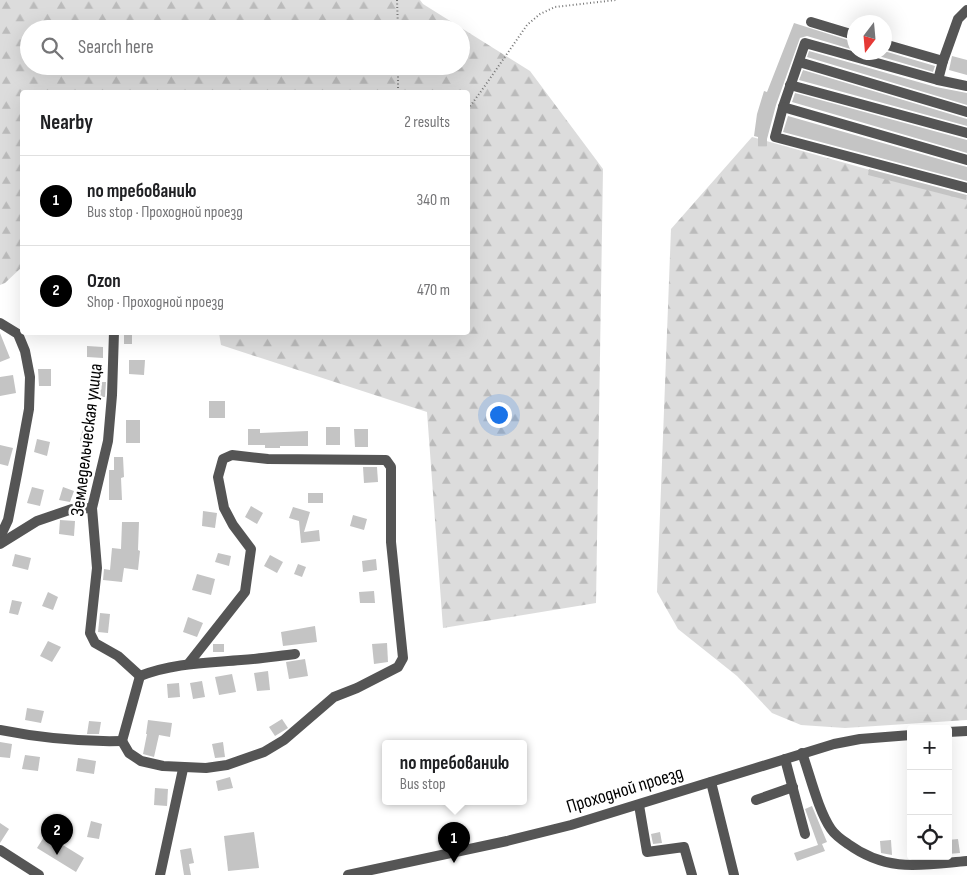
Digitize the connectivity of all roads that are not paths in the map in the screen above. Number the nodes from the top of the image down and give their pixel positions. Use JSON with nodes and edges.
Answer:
{"nodes":[{"id":1,"x":967,"y":10,"type":"edge"},
{"id":2,"x":811,"y":22,"type":"dead end"},
{"id":3,"x":847,"y":33,"type":"edge"},
{"id":4,"x":892,"y":46,"type":"edge"},
{"id":5,"x":798,"y":62,"type":"junction"},
{"id":6,"x":942,"y":62,"type":"junction"},
{"id":7,"x":938,"y":80,"type":"junction"},
{"id":8,"x":790,"y":85,"type":"junction"},
{"id":9,"x":967,"y":86,"type":"edge"},
{"id":10,"x":783,"y":107,"type":"junction"},
{"id":11,"x":967,"y":112,"type":"edge"},
{"id":12,"x":967,"y":134,"type":"edge"},
{"id":13,"x":967,"y":160,"type":"edge"},
{"id":14,"x":967,"y":188,"type":"edge"},
{"id":15,"x":0,"y":323,"type":"edge"},
{"id":16,"x":114,"y":335,"type":"edge"},
{"id":17,"x":92,"y":508,"type":"junction"},
{"id":18,"x":0,"y":537,"type":"edge"},
{"id":19,"x":0,"y":544,"type":"edge"},
{"id":20,"x":296,"y":654,"type":"dead end"},
{"id":21,"x":189,"y":663,"type":"junction"},
{"id":22,"x":140,"y":676,"type":"junction"},
{"id":23,"x":0,"y":730,"type":"edge"},
{"id":24,"x":952,"y":732,"type":"edge"},
{"id":25,"x":967,"y":732,"type":"edge"},
{"id":26,"x":907,"y":735,"type":"edge"},
{"id":27,"x":122,"y":741,"type":"junction"},
{"id":28,"x":802,"y":753,"type":"junction"},
{"id":29,"x":785,"y":758,"type":"junction"},
{"id":30,"x":183,"y":768,"type":"junction"},
{"id":31,"x":711,"y":782,"type":"junction"},
{"id":32,"x":793,"y":787,"type":"junction"},
{"id":33,"x":756,"y":800,"type":"dead end"},
{"id":34,"x":639,"y":805,"type":"junction"},
{"id":35,"x":805,"y":834,"type":"dead end"},
{"id":36,"x":0,"y":850,"type":"edge"},
{"id":37,"x":967,"y":861,"type":"edge"},
{"id":38,"x":39,"y":875,"type":"edge"},
{"id":39,"x":160,"y":875,"type":"edge"},
{"id":40,"x":348,"y":875,"type":"edge"},
{"id":41,"x":692,"y":875,"type":"edge"},
{"id":42,"x":734,"y":875,"type":"edge"}],
"edges":[{"from":1,"to":6,"type":"street"},
{"from":2,"to":3,"type":"street"},
{"from":4,"to":6,"type":"street"},
{"from":5,"to":7,"type":"street"},
{"from":5,"to":8,"type":"street"},
{"from":5,"to":11,"type":"street"},
{"from":6,"to":7,"type":"street"},
{"from":7,"to":9,"type":"street"},
{"from":8,"to":10,"type":"street"},
{"from":8,"to":12,"type":"street"},
{"from":10,"to":13,"type":"street"},
{"from":10,"to":14,"type":"street"},
{"from":15,"to":18,"type":"street"},
{"from":16,"to":17,"type":"street","name":"Земледельческая улица"},
{"from":17,"to":19,"type":"street"},
{"from":17,"to":22,"type":"street","name":"Земледельческая улица"},
{"from":20,"to":21,"type":"street"},
{"from":21,"to":22,"type":"street"},
{"from":21,"to":30,"type":"street"},
{"from":22,"to":27,"type":"street"},
{"from":23,"to":27,"type":"street"},
{"from":24,"to":25,"type":"street"},
{"from":26,"to":28,"type":"street","name":"Проходной проезд"},
{"from":27,"to":30,"type":"street"},
{"from":28,"to":29,"type":"street","name":"Проходной проезд"},
{"from":28,"to":37,"type":"street"},
{"from":29,"to":31,"type":"street","name":"Проходной проезд"},
{"from":29,"to":32,"type":"street"},
{"from":30,"to":39,"type":"street"},
{"from":31,"to":34,"type":"street","name":"Проходной проезд"},
{"from":31,"to":42,"type":"street"},
{"from":32,"to":33,"type":"street"},
{"from":32,"to":35,"type":"street"},
{"from":34,"to":40,"type":"street","name":"Проходной проезд"},
{"from":34,"to":41,"type":"street"},
{"from":36,"to":38,"type":"street"}]}
